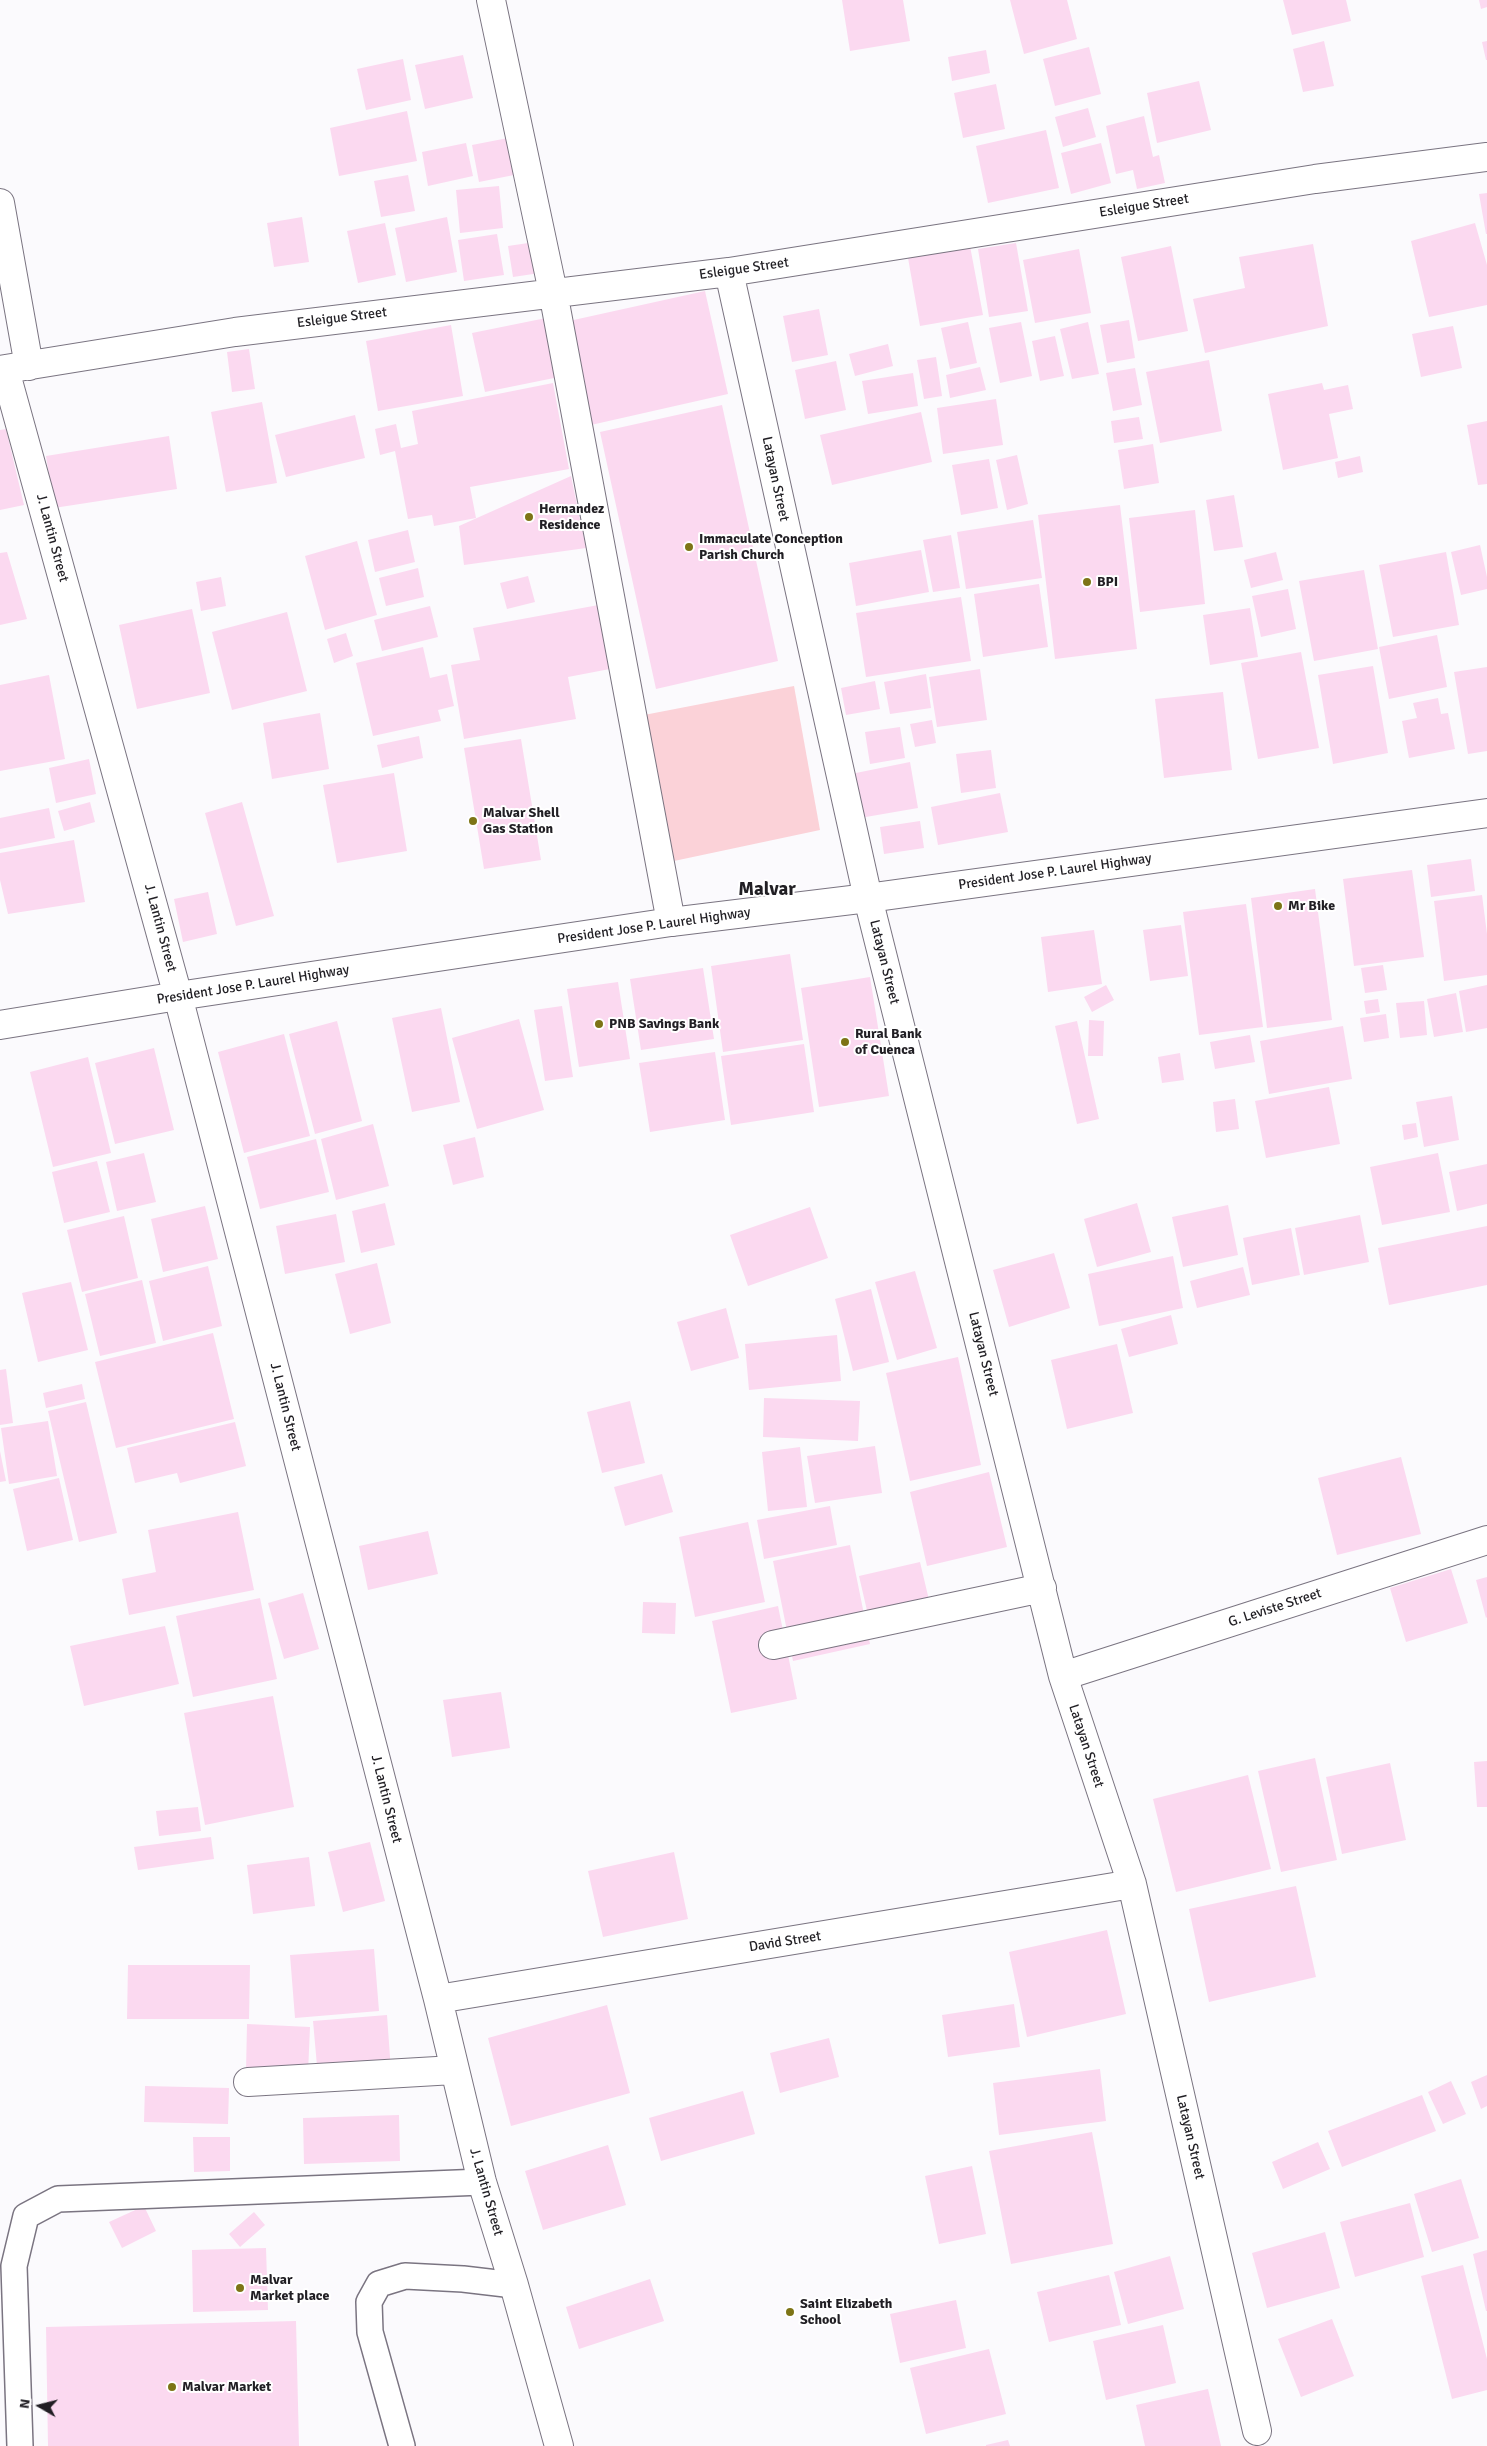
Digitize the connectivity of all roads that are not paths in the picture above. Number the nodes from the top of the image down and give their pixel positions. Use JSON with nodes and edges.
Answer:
{"nodes":[{"id":1,"x":491,"y":0,"type":"edge"},
{"id":2,"x":1487,"y":157,"type":"edge"},
{"id":3,"x":0,"y":203,"type":"edge"},
{"id":4,"x":730,"y":272,"type":"junction"},
{"id":5,"x":553,"y":292,"type":"junction"},
{"id":6,"x":12,"y":369,"type":"edge"},
{"id":7,"x":1487,"y":813,"type":"edge"},
{"id":8,"x":868,"y":898,"type":"junction"},
{"id":9,"x":671,"y":922,"type":"junction"},
{"id":10,"x":178,"y":996,"type":"junction"},
{"id":11,"x":0,"y":1025,"type":"edge"},
{"id":12,"x":1487,"y":1540,"type":"edge"},
{"id":13,"x":1042,"y":1588,"type":"junction"},
{"id":14,"x":773,"y":1645,"type":"dead end"},
{"id":15,"x":1063,"y":1676,"type":"junction"},
{"id":16,"x":1132,"y":1884,"type":"junction"},
{"id":17,"x":438,"y":1999,"type":"junction"},
{"id":18,"x":454,"y":2070,"type":"junction"},
{"id":19,"x":248,"y":2082,"type":"dead end"},
{"id":20,"x":482,"y":2182,"type":"junction"},
{"id":21,"x":514,"y":2285,"type":"junction"},
{"id":22,"x":1257,"y":2431,"type":"dead end"},
{"id":23,"x":20,"y":2446,"type":"edge"},
{"id":24,"x":402,"y":2446,"type":"edge"},
{"id":25,"x":558,"y":2446,"type":"edge"}],
"edges":[{"from":1,"to":5,"type":"main road"},
{"from":2,"to":4,"type":"main road","name":"Esleigue Street"},
{"from":3,"to":6,"type":"main road","name":"J. Lantin Street"},
{"from":4,"to":5,"type":"main road","name":"Esleigue Street"},
{"from":4,"to":8,"type":"main road","name":"Latayan Street"},
{"from":5,"to":6,"type":"main road","name":"Esleigue Street"},
{"from":5,"to":9,"type":"main road"},
{"from":6,"to":10,"type":"main road","name":"J. Lantin Street"},
{"from":7,"to":8,"type":"main road","name":"President Jose P. Laurel Highway"},
{"from":8,"to":9,"type":"main road","name":"President Jose P. Laurel Highway"},
{"from":8,"to":13,"type":"main road","name":"Latayan Street"},
{"from":9,"to":10,"type":"main road","name":"President Jose P. Laurel Highway"},
{"from":10,"to":11,"type":"main road","name":"President Jose P. Laurel Highway"},
{"from":10,"to":17,"type":"main road","name":"J. Lantin Street"},
{"from":12,"to":15,"type":"main road","name":"G. Leviste Street"},
{"from":13,"to":14,"type":"main road"},
{"from":13,"to":15,"type":"main road","name":"Latayan Street"},
{"from":15,"to":16,"type":"main road","name":"Latayan Street"},
{"from":16,"to":17,"type":"main road","name":"David Street"},
{"from":16,"to":22,"type":"main road","name":"Latayan Street"},
{"from":17,"to":18,"type":"main road","name":"J. Lantin Street"},
{"from":18,"to":19,"type":"main road"},
{"from":18,"to":20,"type":"main road","name":"J. Lantin Street"},
{"from":20,"to":21,"type":"main road","name":"J. Lantin Street"},
{"from":20,"to":23,"type":"lane"},
{"from":21,"to":24,"type":"lane"},
{"from":21,"to":25,"type":"main road","name":"J. Lantin Street"}]}
